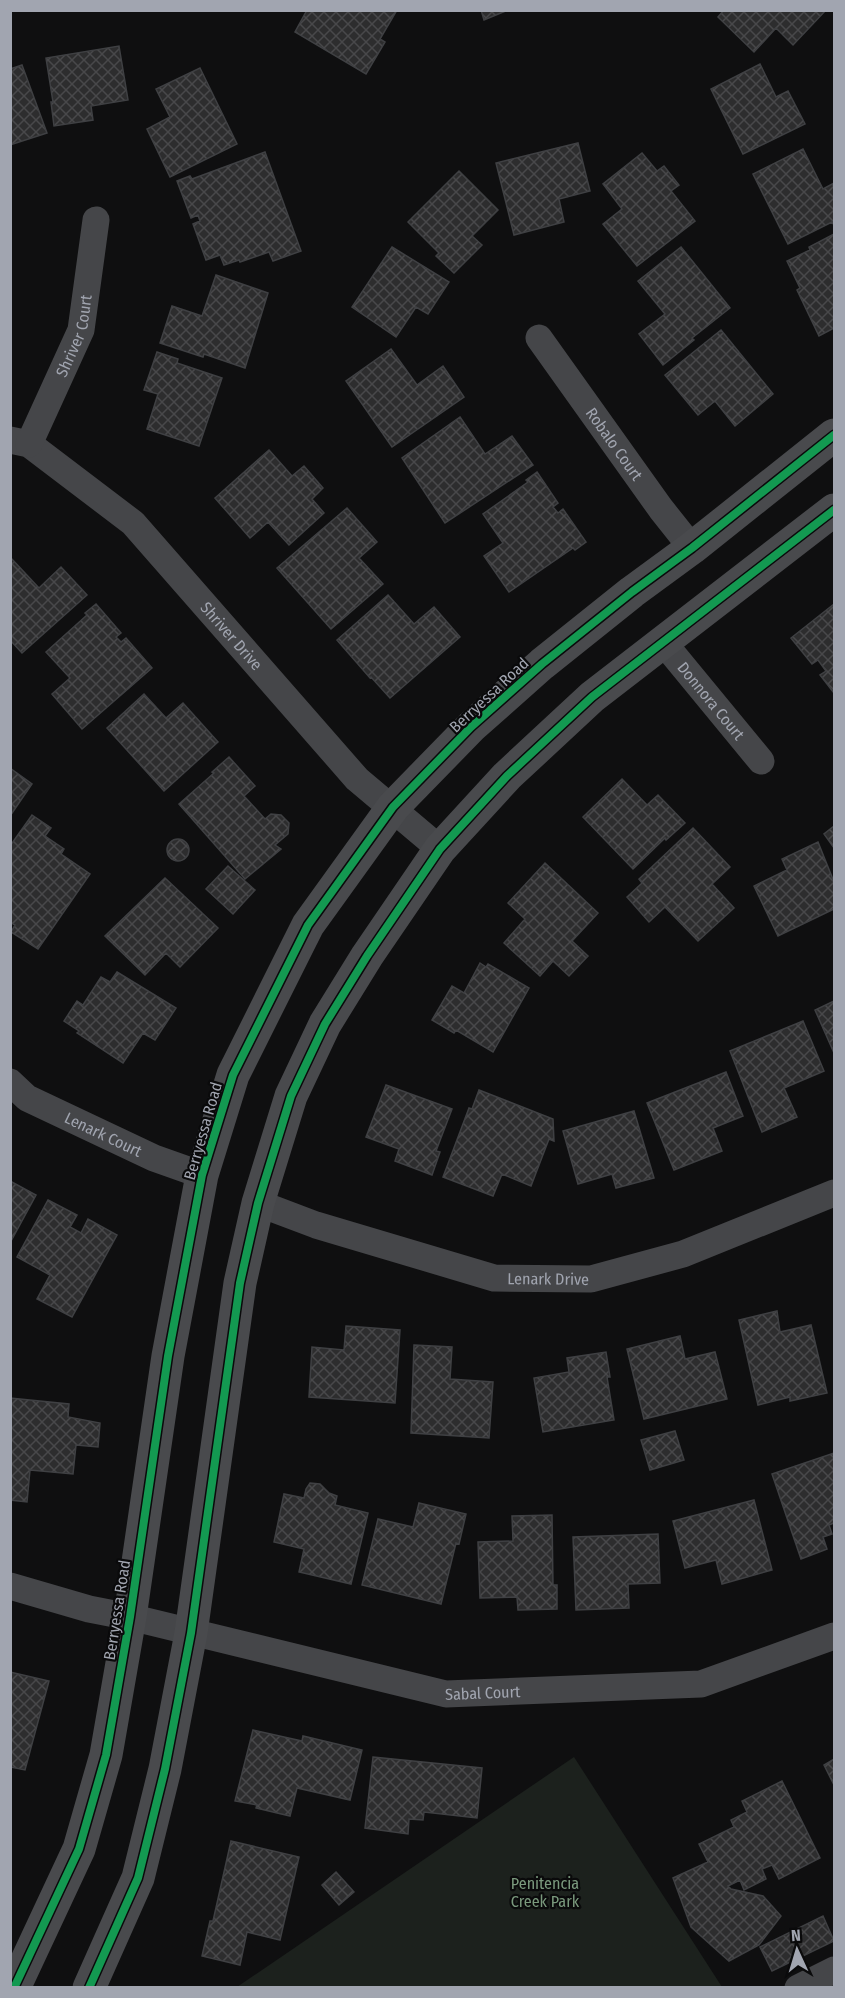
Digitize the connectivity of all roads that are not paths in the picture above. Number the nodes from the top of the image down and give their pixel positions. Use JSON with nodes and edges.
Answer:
{"nodes":[{"id":1,"x":96,"y":220,"type":"dead end"},
{"id":2,"x":539,"y":338,"type":"dead end"},
{"id":3,"x":834,"y":435,"type":"edge"},
{"id":4,"x":20,"y":442,"type":"edge"},
{"id":5,"x":834,"y":510,"type":"edge"},
{"id":6,"x":692,"y":548,"type":"junction"},
{"id":7,"x":663,"y":642,"type":"junction"},
{"id":8,"x":761,"y":761,"type":"dead end"},
{"id":9,"x":393,"y":807,"type":"junction"},
{"id":10,"x":440,"y":849,"type":"junction"},
{"id":11,"x":10,"y":1082,"type":"edge"},
{"id":12,"x":202,"y":1175,"type":"junction"},
{"id":13,"x":834,"y":1193,"type":"edge"},
{"id":14,"x":258,"y":1203,"type":"junction"},
{"id":15,"x":10,"y":1586,"type":"edge"},
{"id":16,"x":130,"y":1617,"type":"junction"},
{"id":17,"x":191,"y":1633,"type":"junction"},
{"id":18,"x":834,"y":1636,"type":"edge"},
{"id":19,"x":834,"y":1970,"type":"edge"},
{"id":20,"x":14,"y":1988,"type":"edge"},
{"id":21,"x":89,"y":1988,"type":"edge"},
{"id":22,"x":798,"y":1988,"type":"edge"}],
"edges":[{"from":1,"to":4,"type":"street","name":"Shriver Court"},
{"from":2,"to":6,"type":"street","name":"Robalo Court"},
{"from":3,"to":6,"type":"main road","name":"Berryessa Road"},
{"from":4,"to":9,"type":"street","name":"Shriver Drive"},
{"from":5,"to":7,"type":"main road"},
{"from":6,"to":9,"type":"main road","name":"Berryessa Road"},
{"from":7,"to":8,"type":"street","name":"Donnora Court"},
{"from":7,"to":10,"type":"main road"},
{"from":9,"to":10,"type":"street","name":"Shriver Drive"},
{"from":9,"to":12,"type":"main road","name":"Berryessa Road"},
{"from":10,"to":14,"type":"main road"},
{"from":11,"to":12,"type":"street","name":"Lenark Court"},
{"from":12,"to":16,"type":"main road","name":"Berryessa Road"},
{"from":13,"to":14,"type":"street","name":"Lenark Drive"},
{"from":14,"to":17,"type":"main road"},
{"from":15,"to":16,"type":"street","name":"Sabal Court"},
{"from":16,"to":17,"type":"street","name":"Sabal Court"},
{"from":16,"to":20,"type":"main road","name":"Berryessa Road"},
{"from":17,"to":18,"type":"street","name":"Sabal Court"},
{"from":17,"to":21,"type":"main road"},
{"from":19,"to":22,"type":"street"}]}
